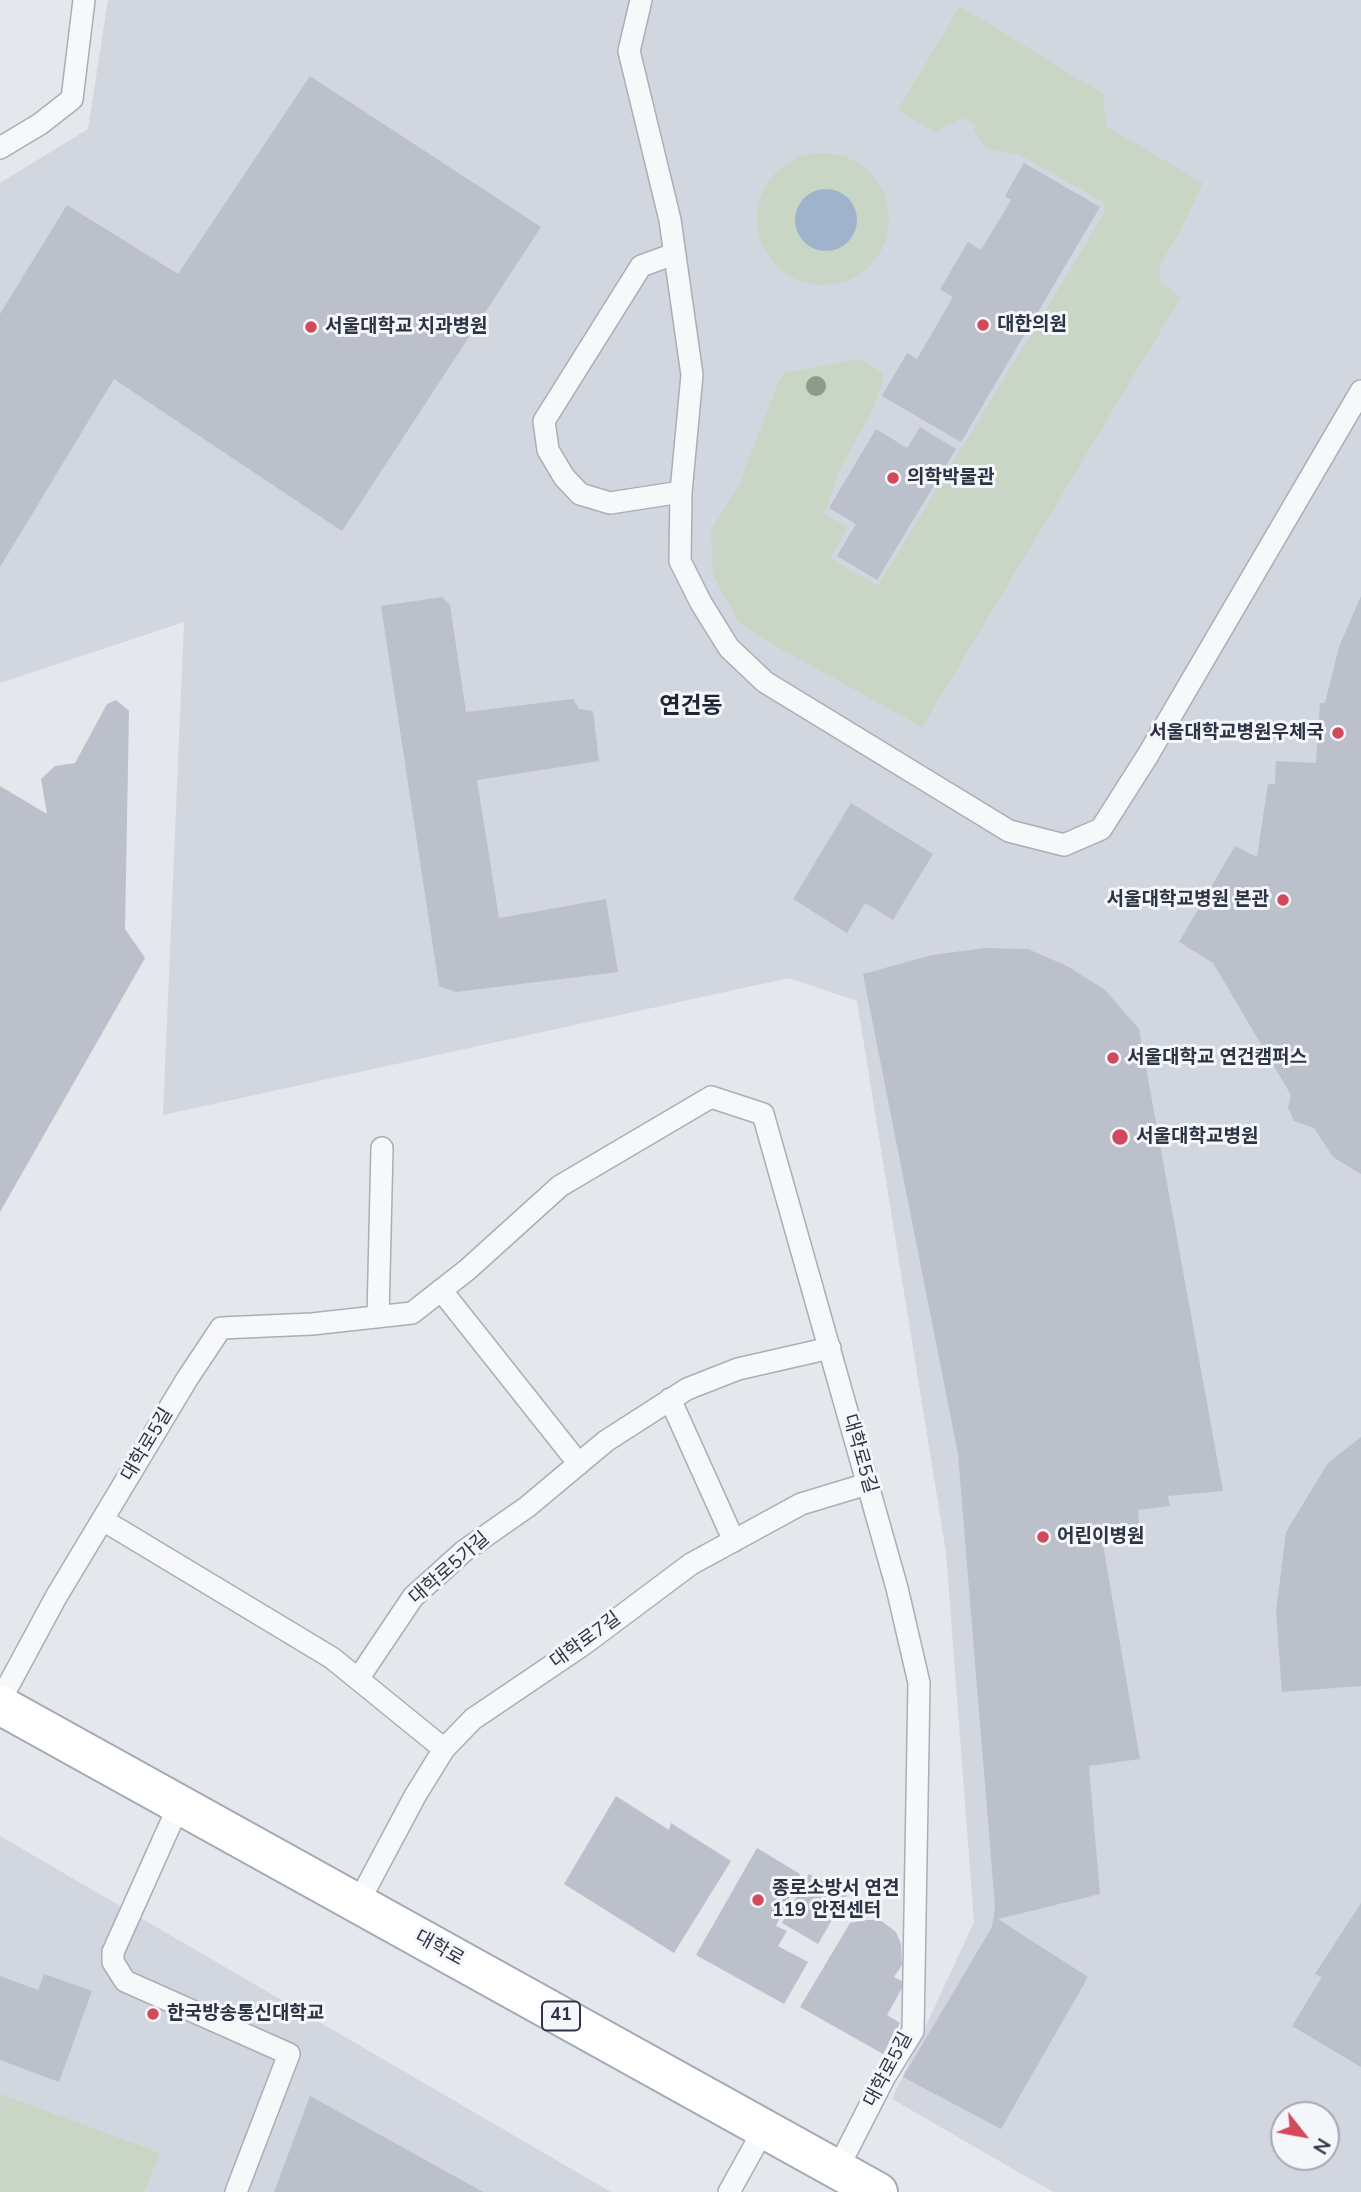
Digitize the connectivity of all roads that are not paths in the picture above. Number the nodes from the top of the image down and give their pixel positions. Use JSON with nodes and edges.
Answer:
{"nodes":[{"id":1,"x":84,"y":0,"type":"edge"},
{"id":2,"x":641,"y":0,"type":"edge"},
{"id":3,"x":0,"y":148,"type":"edge"},
{"id":4,"x":674,"y":254,"type":"junction"},
{"id":5,"x":1361,"y":391,"type":"edge"},
{"id":6,"x":681,"y":492,"type":"junction"},
{"id":7,"x":382,"y":1148,"type":"dead end"},
{"id":8,"x":441,"y":1290,"type":"junction"},
{"id":9,"x":378,"y":1317,"type":"junction"},
{"id":10,"x":830,"y":1348,"type":"junction"},
{"id":11,"x":670,"y":1399,"type":"junction"},
{"id":12,"x":579,"y":1464,"type":"junction"},
{"id":13,"x":867,"y":1484,"type":"junction"},
{"id":14,"x":103,"y":1520,"type":"junction"},
{"id":15,"x":734,"y":1541,"type":"junction"},
{"id":16,"x":358,"y":1679,"type":"junction"},
{"id":17,"x":0,"y":1703,"type":"edge"},
{"id":18,"x":444,"y":1749,"type":"junction"},
{"id":19,"x":179,"y":1805,"type":"junction"},
{"id":20,"x":358,"y":1903,"type":"junction"},
{"id":21,"x":764,"y":2129,"type":"junction"},
{"id":22,"x":837,"y":2169,"type":"junction"},
{"id":23,"x":236,"y":2192,"type":"edge"},
{"id":24,"x":729,"y":2192,"type":"edge"},
{"id":25,"x":878,"y":2192,"type":"edge"}],
"edges":[{"from":1,"to":3,"type":"lane"},
{"from":2,"to":4,"type":"lane"},
{"from":4,"to":6,"type":"lane"},
{"from":4,"to":6,"type":"lane"},
{"from":5,"to":6,"type":"lane"},
{"from":7,"to":9,"type":"lane"},
{"from":8,"to":9,"type":"lane","name":"대학로5길"},
{"from":8,"to":10,"type":"lane","name":"대학로5길"},
{"from":8,"to":12,"type":"lane"},
{"from":9,"to":14,"type":"lane","name":"대학로5길"},
{"from":10,"to":11,"type":"lane","name":"대학로5가길"},
{"from":10,"to":13,"type":"lane","name":"대학로5길"},
{"from":11,"to":12,"type":"lane","name":"대학로5가길"},
{"from":11,"to":15,"type":"lane"},
{"from":12,"to":16,"type":"lane","name":"대학로5가길"},
{"from":13,"to":15,"type":"lane","name":"대학로7길"},
{"from":13,"to":22,"type":"lane","name":"대학로5길"},
{"from":14,"to":16,"type":"lane"},
{"from":14,"to":17,"type":"lane","name":"대학로5길"},
{"from":15,"to":18,"type":"lane","name":"대학로7길"},
{"from":16,"to":18,"type":"lane"},
{"from":17,"to":19,"type":"main road","name":"대학로","number":"41"},
{"from":18,"to":20,"type":"lane","name":"대학로7길"},
{"from":19,"to":20,"type":"main road","name":"대학로","number":"41"},
{"from":19,"to":23,"type":"lane"},
{"from":20,"to":21,"type":"main road","name":"대학로","number":"41"},
{"from":21,"to":22,"type":"main road","name":"대학로","number":"41"},
{"from":21,"to":24,"type":"lane"},
{"from":22,"to":25,"type":"main road","name":"대학로","number":"41"}]}
